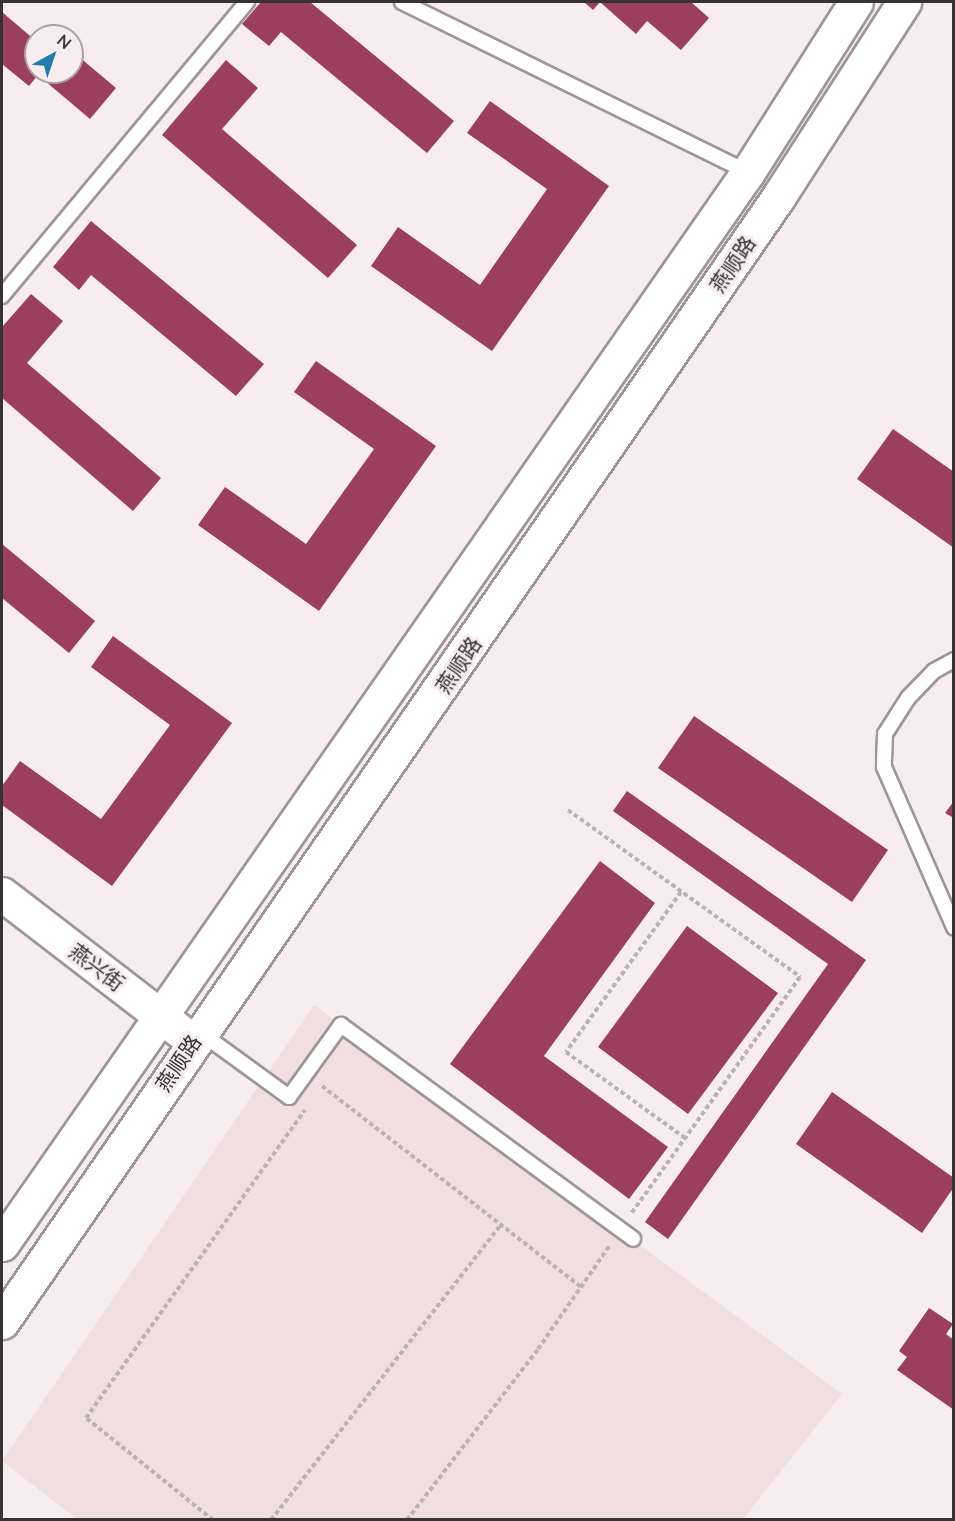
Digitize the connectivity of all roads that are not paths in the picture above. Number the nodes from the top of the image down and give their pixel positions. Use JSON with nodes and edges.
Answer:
{"nodes":[{"id":1,"x":247,"y":2,"type":"edge"},
{"id":2,"x":402,"y":2,"type":"edge"},
{"id":3,"x":856,"y":2,"type":"edge"},
{"id":4,"x":904,"y":2,"type":"edge"},
{"id":5,"x":748,"y":172,"type":"junction"},
{"id":6,"x":2,"y":296,"type":"edge"},
{"id":7,"x":954,"y":660,"type":"edge"},
{"id":8,"x":2,"y":894,"type":"edge"},
{"id":9,"x":954,"y":927,"type":"edge"},
{"id":10,"x":161,"y":1016,"type":"junction"},
{"id":11,"x":196,"y":1036,"type":"junction"},
{"id":12,"x":633,"y":1239,"type":"dead end"},
{"id":13,"x":2,"y":1244,"type":"edge"},
{"id":14,"x":2,"y":1323,"type":"edge"}],
"edges":[{"from":1,"to":6,"type":"lane"},
{"from":2,"to":5,"type":"lane"},
{"from":3,"to":5,"type":"main road","name":"燕顺路"},
{"from":4,"to":11,"type":"main road","name":"燕顺路"},
{"from":5,"to":10,"type":"main road","name":"燕顺路"},
{"from":7,"to":9,"type":"lane"},
{"from":8,"to":10,"type":"main road","name":"燕兴街"},
{"from":10,"to":11,"type":"main road","name":"燕兴街"},
{"from":10,"to":13,"type":"main road","name":"燕顺路"},
{"from":11,"to":12,"type":"lane"},
{"from":11,"to":14,"type":"main road","name":"燕顺路"}]}
